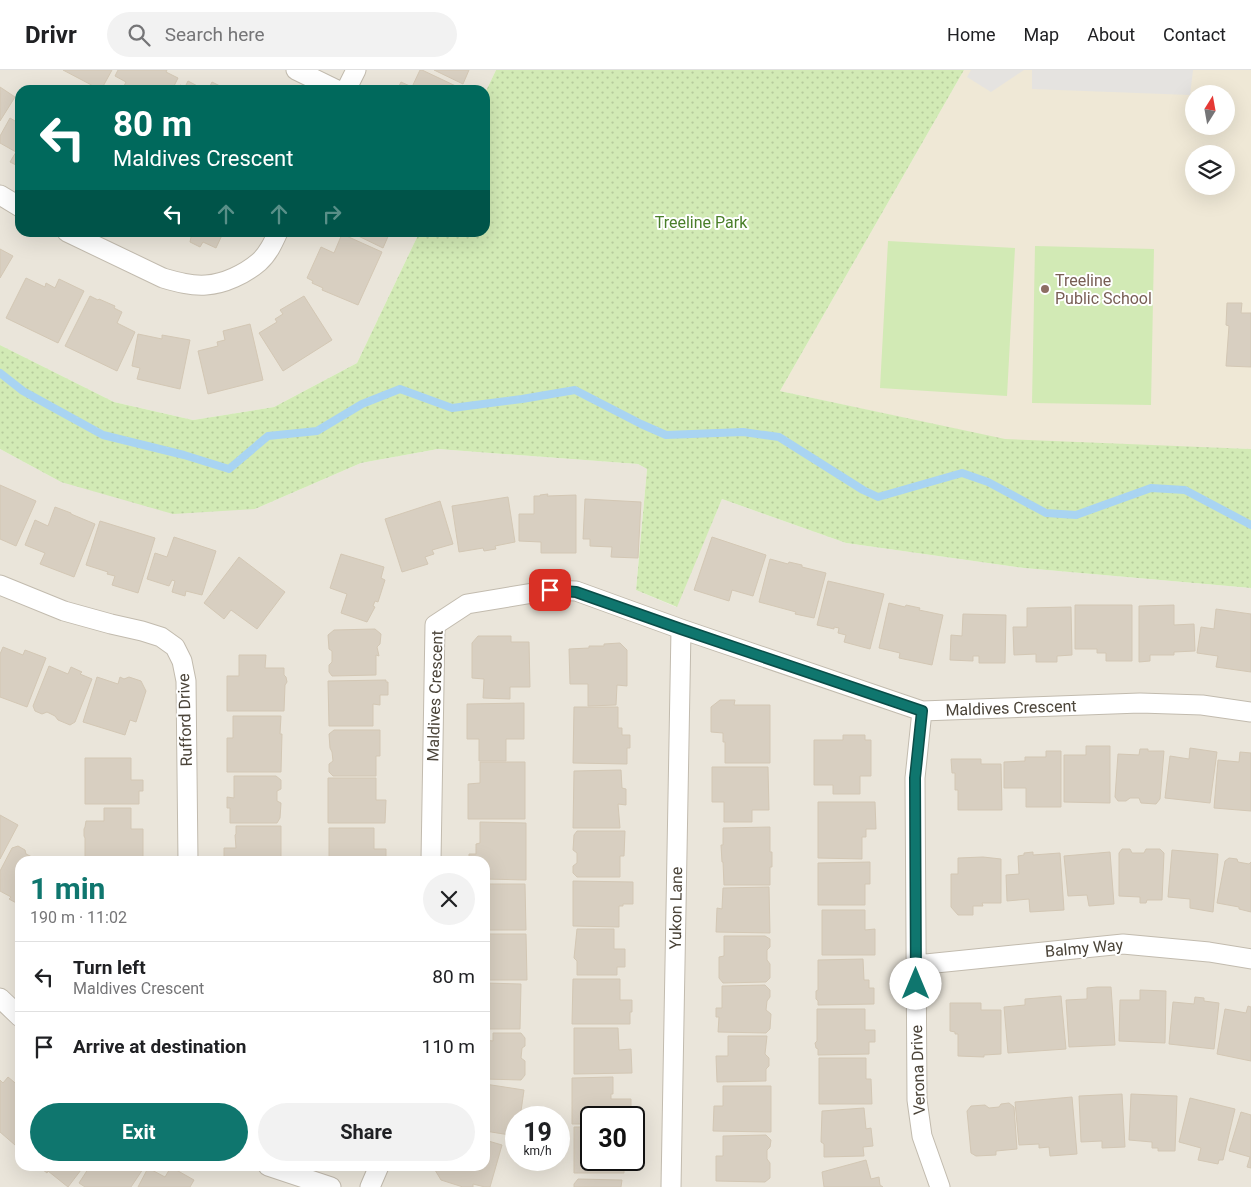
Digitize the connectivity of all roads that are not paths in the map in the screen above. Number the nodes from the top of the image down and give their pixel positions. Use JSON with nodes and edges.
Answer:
{"nodes":[{"id":1,"x":296,"y":70,"type":"edge"},
{"id":2,"x":356,"y":70,"type":"edge"},
{"id":3,"x":327,"y":85,"type":"edge"},
{"id":4,"x":348,"y":85,"type":"edge"},
{"id":5,"x":0,"y":195,"type":"edge"},
{"id":6,"x":15,"y":204,"type":"edge"},
{"id":7,"x":77,"y":237,"type":"edge"},
{"id":8,"x":276,"y":237,"type":"edge"},
{"id":9,"x":0,"y":585,"type":"edge"},
{"id":10,"x":681,"y":629,"type":"junction"},
{"id":11,"x":922,"y":711,"type":"junction"},
{"id":12,"x":1251,"y":712,"type":"edge"},
{"id":13,"x":188,"y":856,"type":"edge"},
{"id":14,"x":431,"y":856,"type":"edge"},
{"id":15,"x":1251,"y":960,"type":"edge"},
{"id":16,"x":916,"y":965,"type":"junction"},
{"id":17,"x":0,"y":998,"type":"edge"},
{"id":18,"x":15,"y":1012,"type":"edge"},
{"id":19,"x":283,"y":1171,"type":"edge"},
{"id":20,"x":377,"y":1171,"type":"edge"},
{"id":21,"x":331,"y":1187,"type":"edge"},
{"id":22,"x":370,"y":1187,"type":"edge"},
{"id":23,"x":671,"y":1187,"type":"edge"},
{"id":24,"x":940,"y":1187,"type":"edge"}],
"edges":[{"from":1,"to":3,"type":"street"},
{"from":2,"to":4,"type":"street"},
{"from":5,"to":6,"type":"street"},
{"from":7,"to":8,"type":"street"},
{"from":9,"to":13,"type":"street","name":"Rufford Drive"},
{"from":10,"to":11,"type":"street","name":"Maldives Crescent"},
{"from":10,"to":14,"type":"street","name":"Maldives Crescent"},
{"from":10,"to":23,"type":"street","name":"Yukon Lane"},
{"from":11,"to":12,"type":"street","name":"Maldives Crescent"},
{"from":11,"to":16,"type":"street","name":"Verona Drive"},
{"from":15,"to":16,"type":"street","name":"Balmy Way"},
{"from":16,"to":24,"type":"street","name":"Verona Drive"},
{"from":17,"to":18,"type":"street"},
{"from":19,"to":21,"type":"street"},
{"from":20,"to":22,"type":"street"}]}
